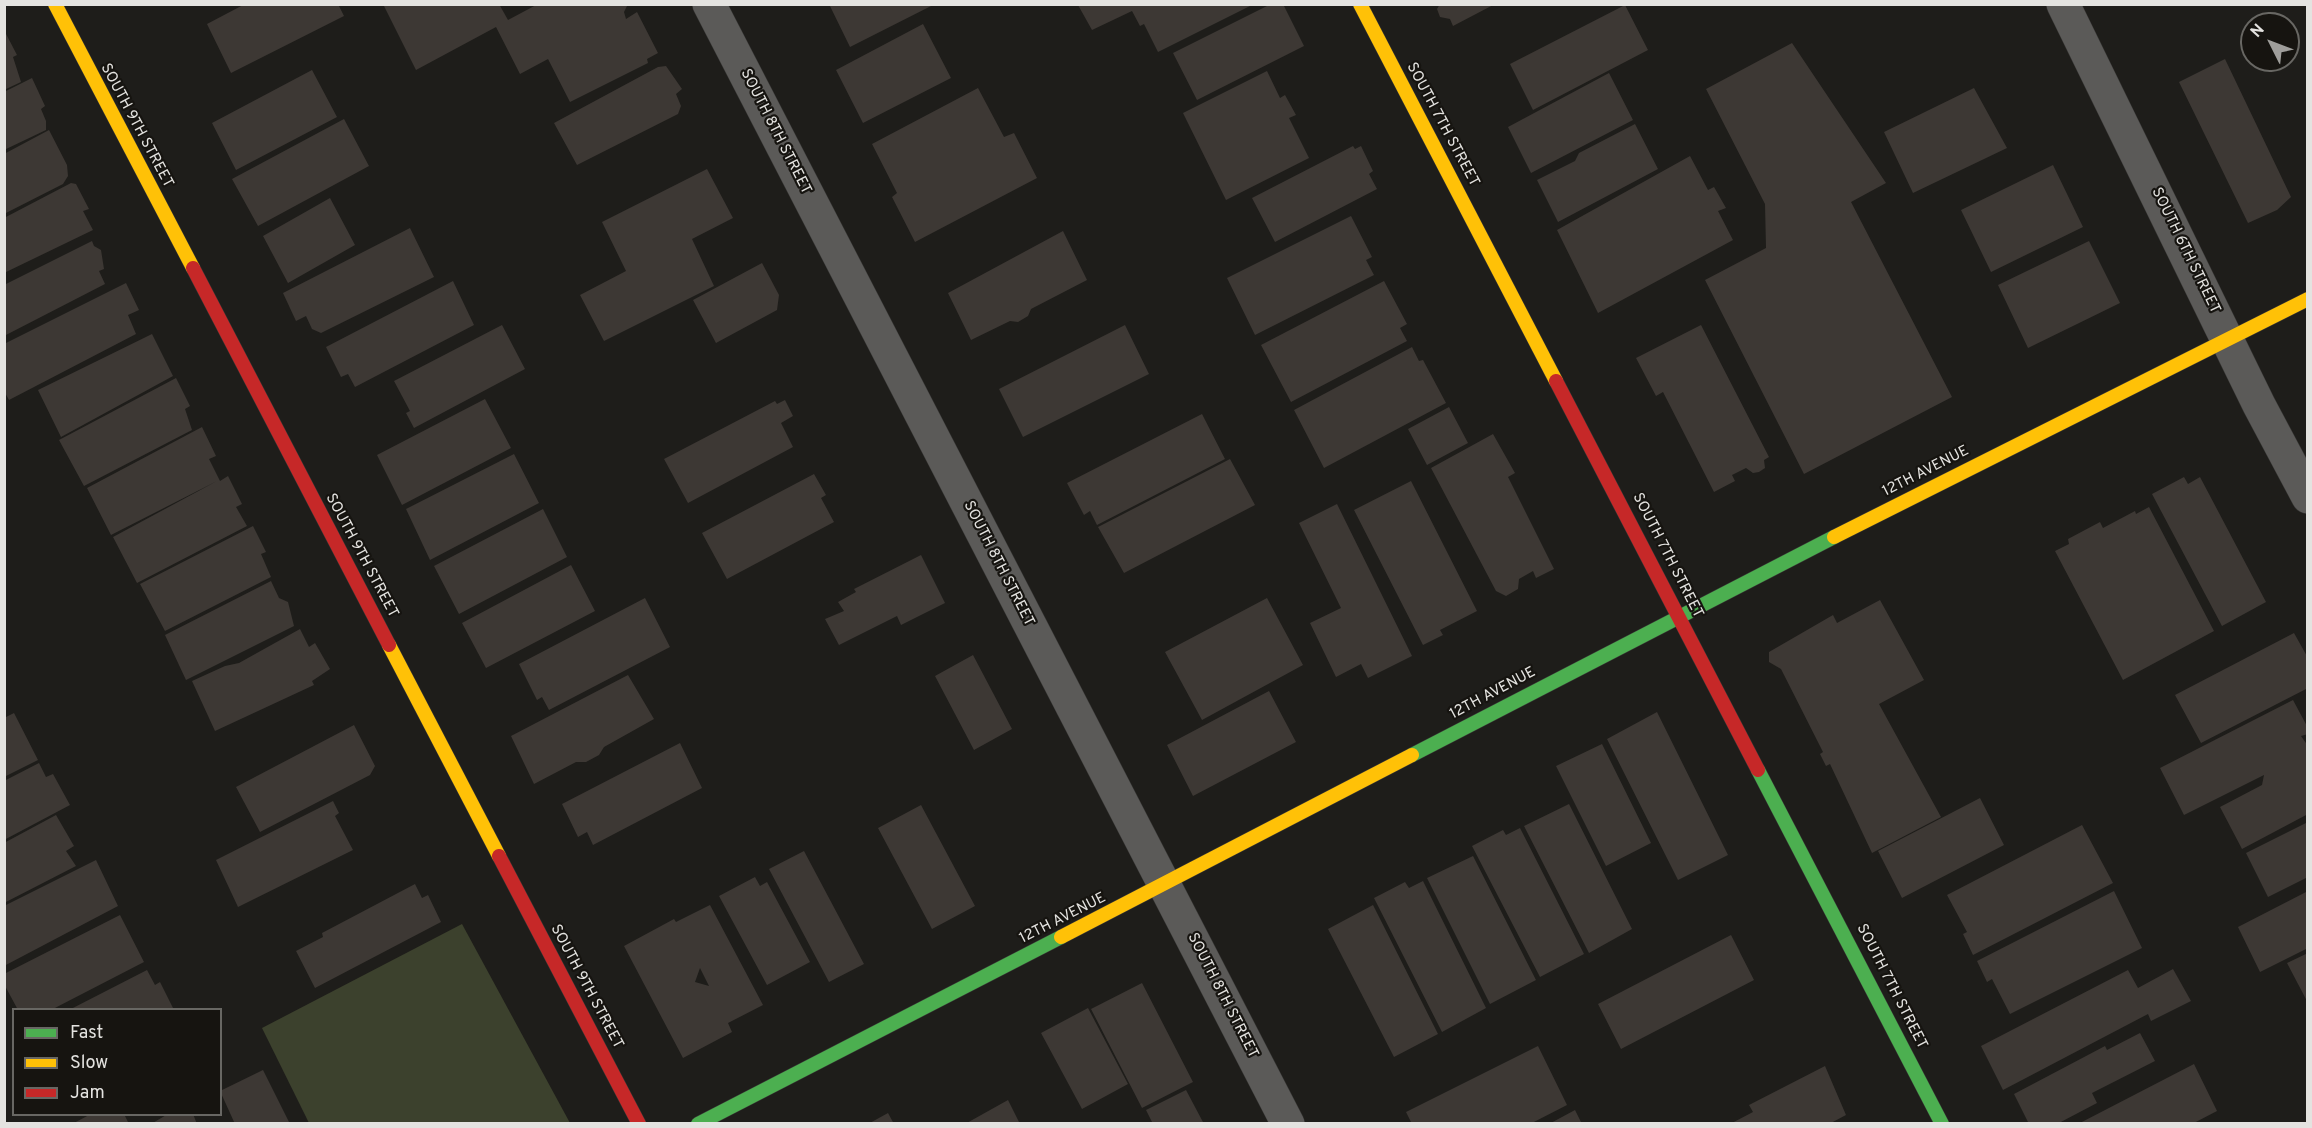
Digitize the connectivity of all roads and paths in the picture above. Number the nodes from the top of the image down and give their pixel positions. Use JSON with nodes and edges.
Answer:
{"nodes":[{"id":1,"x":55,"y":4,"type":"edge"},
{"id":2,"x":709,"y":4,"type":"edge"},
{"id":3,"x":1360,"y":4,"type":"edge"},
{"id":4,"x":2063,"y":4,"type":"edge"},
{"id":5,"x":2307,"y":299,"type":"edge"},
{"id":6,"x":2228,"y":338,"type":"junction"},
{"id":7,"x":2307,"y":497,"type":"edge"},
{"id":8,"x":1680,"y":615,"type":"junction"},
{"id":9,"x":1164,"y":885,"type":"junction"},
{"id":10,"x":639,"y":1124,"type":"edge"},
{"id":11,"x":698,"y":1124,"type":"edge"},
{"id":12,"x":1288,"y":1124,"type":"edge"},
{"id":13,"x":1942,"y":1124,"type":"edge"}],
"edges":[{"from":1,"to":10,"type":"street","name":"SOUTH 9TH STREET"},
{"from":2,"to":9,"type":"street","name":"SOUTH 8TH STREET"},
{"from":3,"to":8,"type":"street","name":"SOUTH 7TH STREET"},
{"from":4,"to":6,"type":"street","name":"SOUTH 6TH STREET"},
{"from":5,"to":6,"type":"street","name":"12TH AVENUE"},
{"from":6,"to":7,"type":"street","name":"SOUTH 6TH STREET"},
{"from":6,"to":8,"type":"street","name":"12TH AVENUE"},
{"from":8,"to":9,"type":"street","name":"12TH AVENUE"},
{"from":8,"to":13,"type":"street","name":"SOUTH 7TH STREET"},
{"from":9,"to":11,"type":"street","name":"12TH AVENUE"},
{"from":9,"to":12,"type":"street","name":"SOUTH 8TH STREET"}]}
